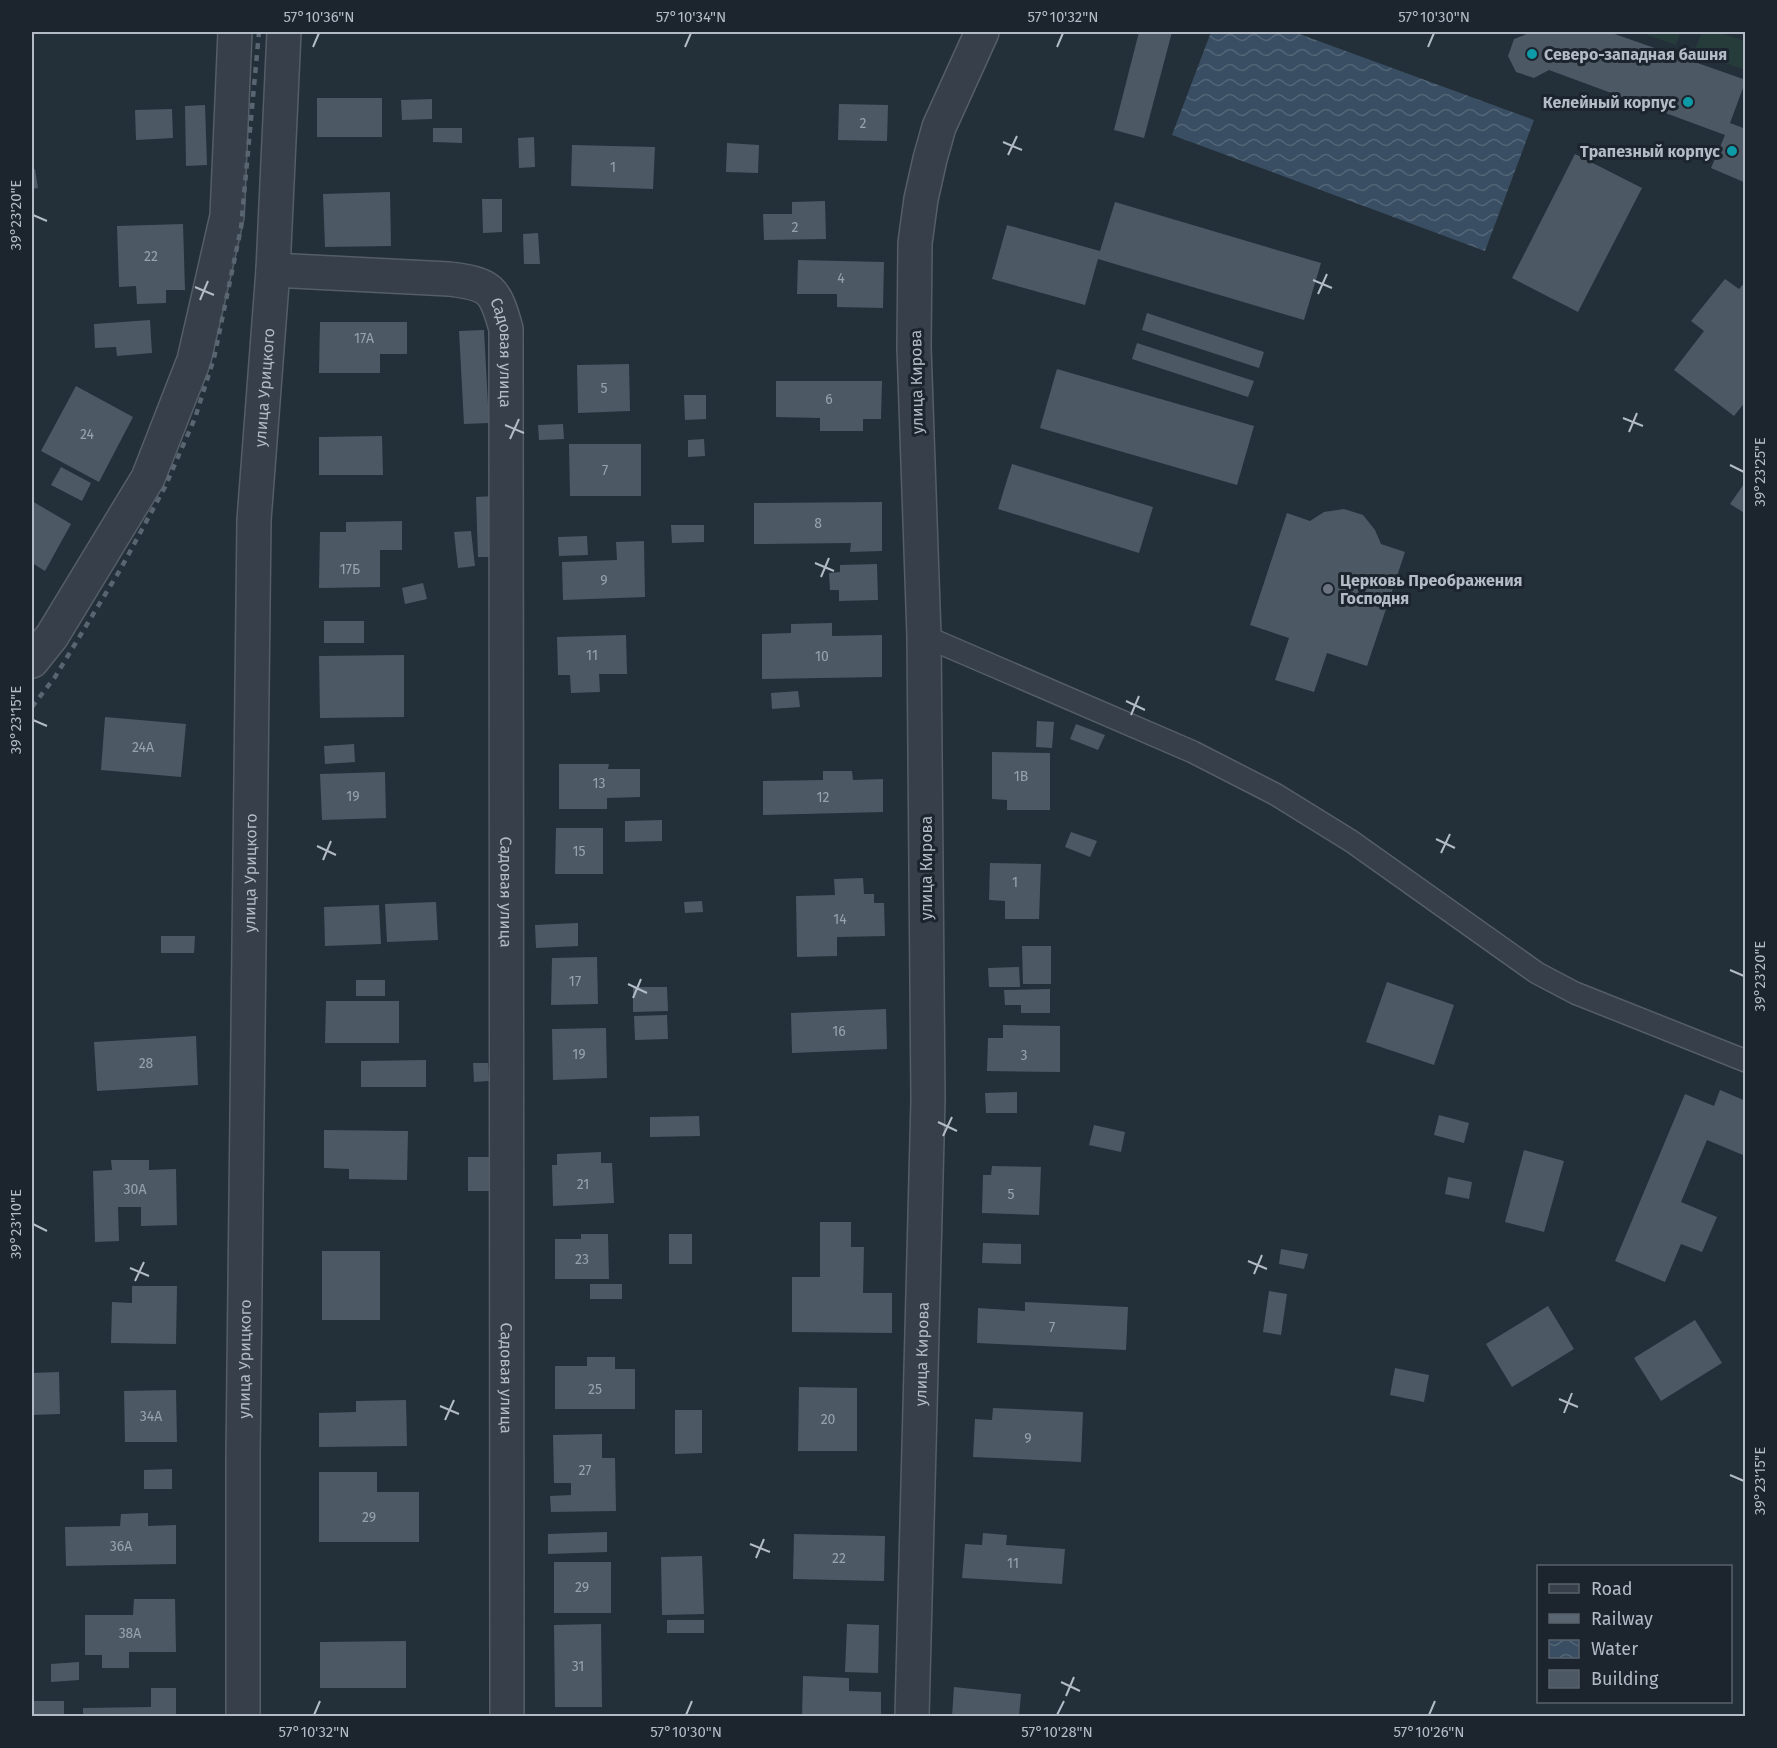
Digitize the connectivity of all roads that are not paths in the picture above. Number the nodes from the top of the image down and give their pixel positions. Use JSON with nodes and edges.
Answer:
{"nodes":[{"id":1,"x":235,"y":32,"type":"edge"},
{"id":2,"x":284,"y":32,"type":"edge"},
{"id":3,"x":981,"y":32,"type":"edge"},
{"id":4,"x":273,"y":270,"type":"junction"},
{"id":5,"x":924,"y":636,"type":"junction"},
{"id":6,"x":32,"y":661,"type":"edge"},
{"id":7,"x":1746,"y":1061,"type":"edge"},
{"id":8,"x":243,"y":1716,"type":"edge"},
{"id":9,"x":507,"y":1716,"type":"edge"},
{"id":10,"x":912,"y":1716,"type":"edge"}],
"edges":[{"from":1,"to":6,"type":"street"},
{"from":2,"to":4,"type":"street","name":"улица Урицкого"},
{"from":3,"to":5,"type":"street","name":"улица Кирова"},
{"from":4,"to":8,"type":"street","name":"улица Урицкого"},
{"from":4,"to":9,"type":"street","name":"Садовая улица"},
{"from":5,"to":7,"type":"lane"},
{"from":5,"to":10,"type":"street","name":"улица Кирова"}]}
